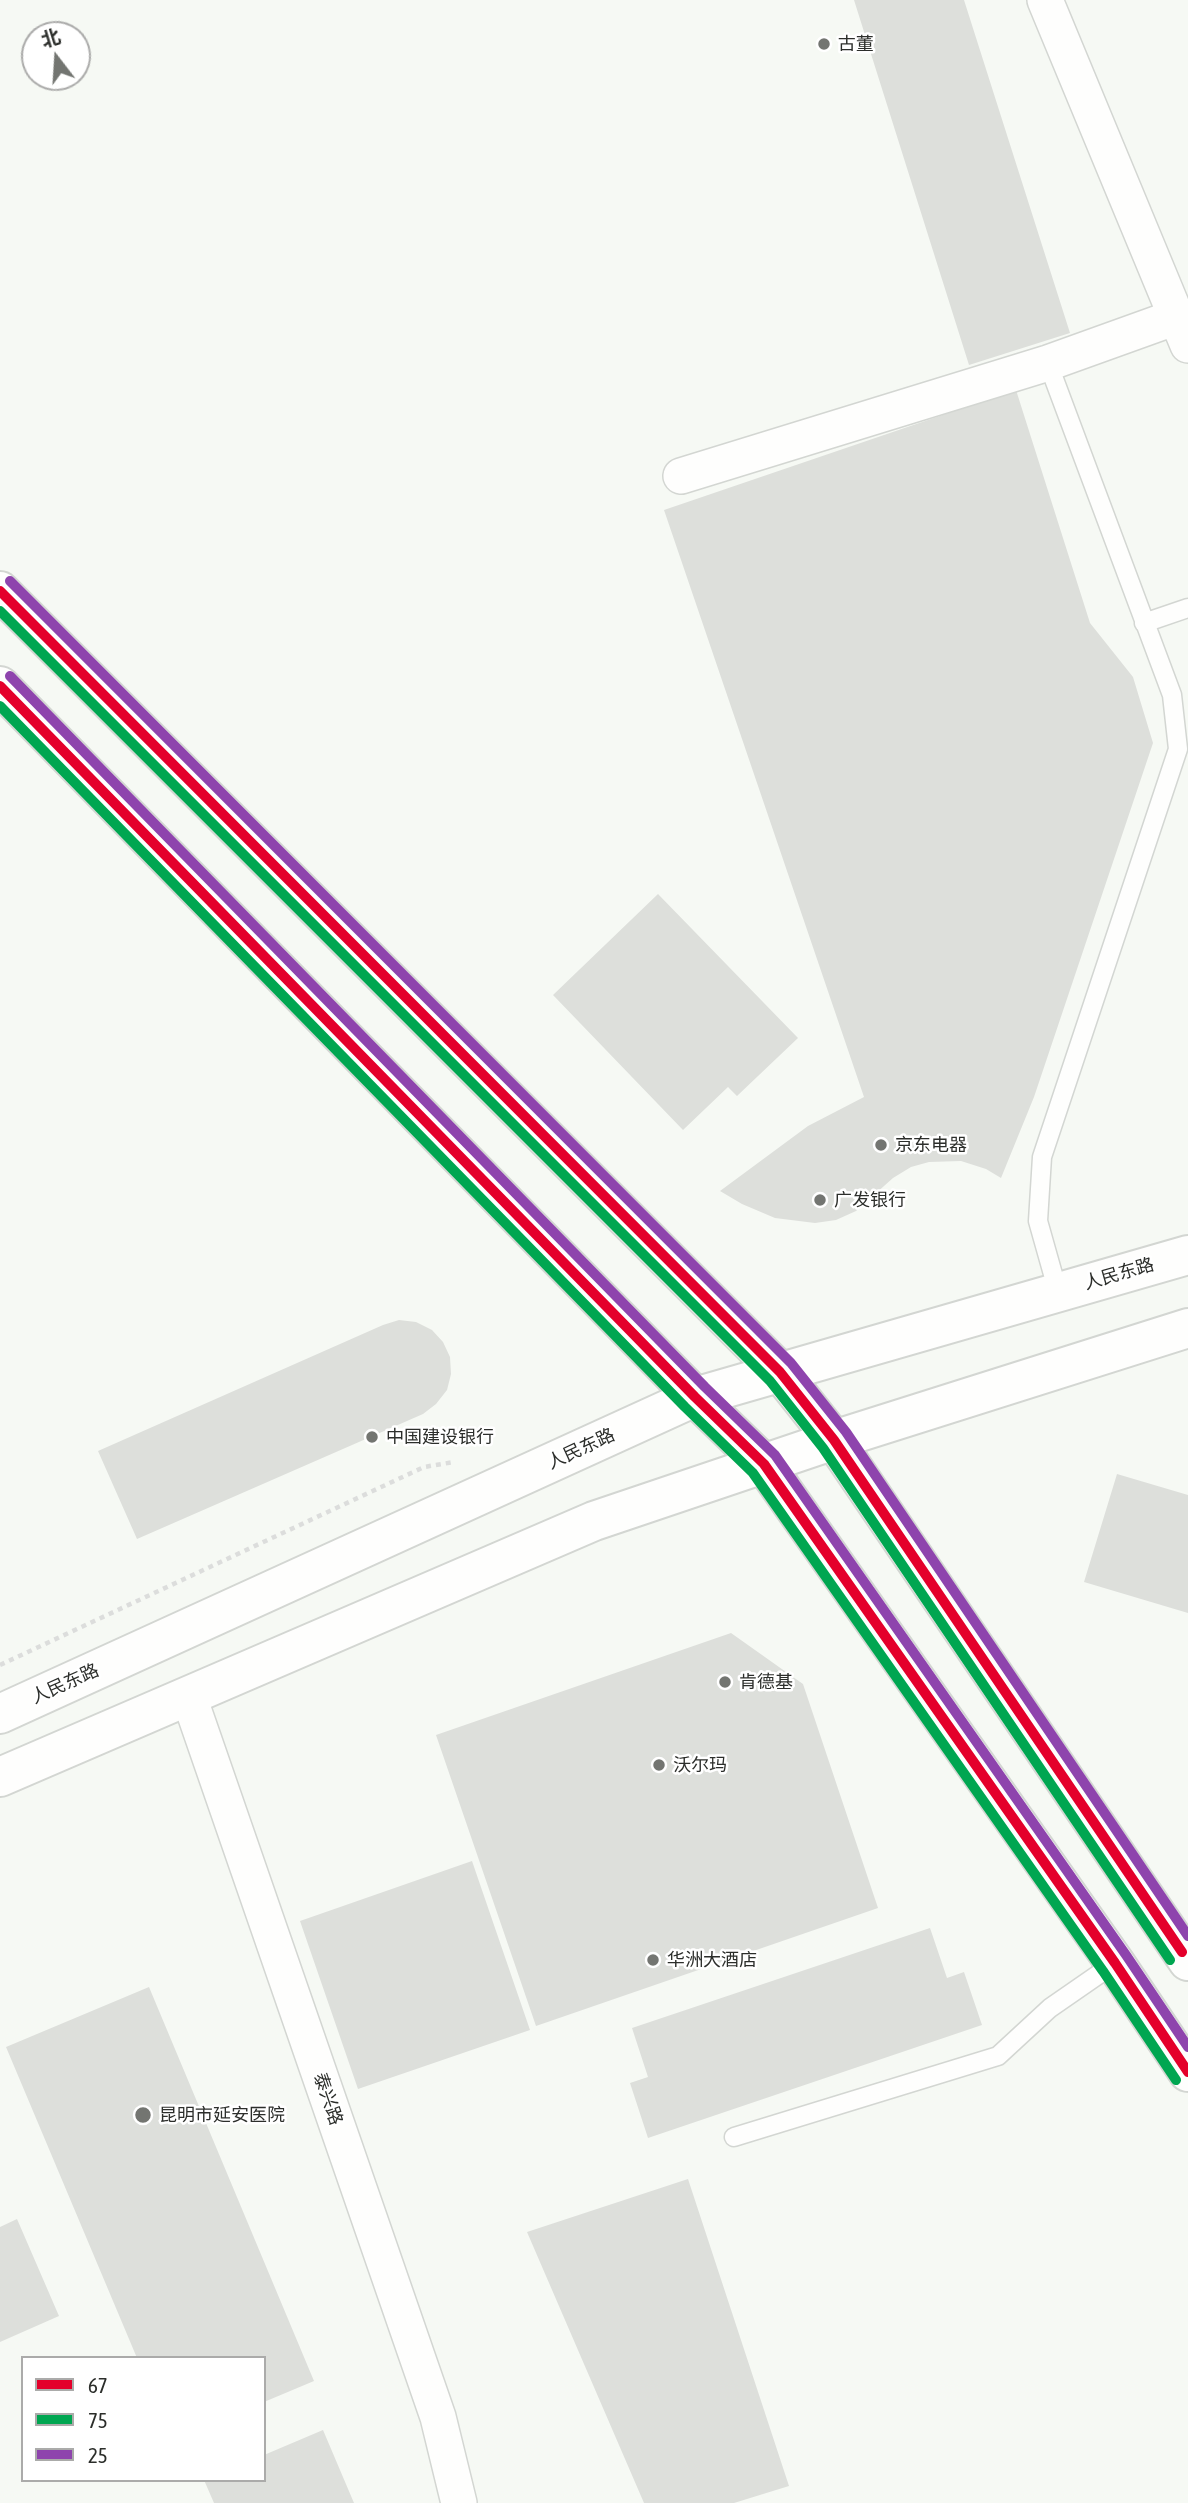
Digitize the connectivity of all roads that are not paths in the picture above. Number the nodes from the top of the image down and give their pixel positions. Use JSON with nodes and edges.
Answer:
{"nodes":[{"id":1,"x":1045,"y":0,"type":"edge"},
{"id":2,"x":1182,"y":331,"type":"edge"},
{"id":3,"x":1048,"y":363,"type":"junction"},
{"id":4,"x":681,"y":476,"type":"dead end"},
{"id":5,"x":0,"y":591,"type":"edge"},
{"id":6,"x":1188,"y":608,"type":"edge"},
{"id":7,"x":1144,"y":622,"type":"junction"},
{"id":8,"x":0,"y":686,"type":"edge"},
{"id":9,"x":1188,"y":1255,"type":"edge"},
{"id":10,"x":1058,"y":1292,"type":"junction"},
{"id":11,"x":1188,"y":1328,"type":"edge"},
{"id":12,"x":780,"y":1372,"type":"junction"},
{"id":13,"x":695,"y":1397,"type":"junction"},
{"id":14,"x":834,"y":1440,"type":"junction"},
{"id":15,"x":764,"y":1464,"type":"junction"},
{"id":16,"x":189,"y":1697,"type":"junction"},
{"id":17,"x":0,"y":1714,"type":"edge"},
{"id":18,"x":0,"y":1777,"type":"edge"},
{"id":19,"x":1188,"y":1961,"type":"edge"},
{"id":20,"x":1115,"y":1964,"type":"junction"},
{"id":21,"x":1188,"y":2072,"type":"edge"},
{"id":22,"x":734,"y":2137,"type":"dead end"},
{"id":23,"x":459,"y":2503,"type":"edge"}],
"edges":[{"from":1,"to":2,"type":"street"},
{"from":2,"to":3,"type":"street"},
{"from":3,"to":4,"type":"street"},
{"from":3,"to":7,"type":"lane"},
{"from":5,"to":12,"type":"main road"},
{"from":6,"to":7,"type":"lane"},
{"from":7,"to":10,"type":"lane"},
{"from":8,"to":13,"type":"main road"},
{"from":9,"to":10,"type":"main road","name":"人民东路"},
{"from":10,"to":12,"type":"main road","name":"人民东路"},
{"from":11,"to":14,"type":"main road"},
{"from":12,"to":13,"type":"main road","name":"人民东路"},
{"from":12,"to":14,"type":"main road"},
{"from":13,"to":15,"type":"main road"},
{"from":13,"to":17,"type":"main road","name":"人民东路"},
{"from":14,"to":15,"type":"main road"},
{"from":14,"to":19,"type":"main road"},
{"from":15,"to":16,"type":"main road"},
{"from":15,"to":20,"type":"main road"},
{"from":16,"to":18,"type":"main road"},
{"from":16,"to":23,"type":"street","name":"泰兴路"},
{"from":20,"to":21,"type":"main road"},
{"from":20,"to":22,"type":"lane"}]}
